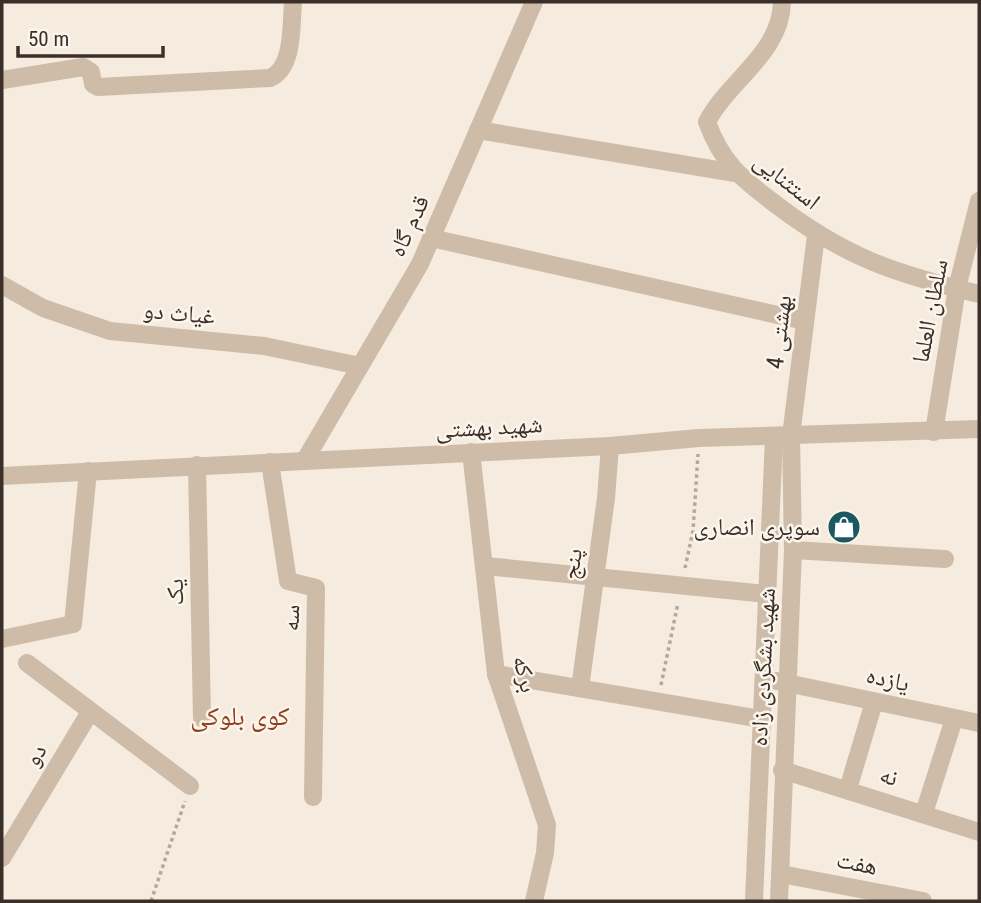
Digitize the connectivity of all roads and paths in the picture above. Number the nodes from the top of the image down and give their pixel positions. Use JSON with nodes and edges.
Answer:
{"nodes":[{"id":1,"x":293,"y":2,"type":"edge"},
{"id":2,"x":534,"y":2,"type":"edge"},
{"id":3,"x":782,"y":2,"type":"edge"},
{"id":4,"x":2,"y":80,"type":"edge"},
{"id":5,"x":478,"y":130,"type":"junction"},
{"id":6,"x":735,"y":173,"type":"junction"},
{"id":7,"x":979,"y":201,"type":"edge"},
{"id":8,"x":816,"y":235,"type":"junction"},
{"id":9,"x":431,"y":238,"type":"junction"},
{"id":10,"x":2,"y":285,"type":"edge"},
{"id":11,"x":957,"y":288,"type":"junction"},
{"id":12,"x":979,"y":294,"type":"edge"},
{"id":13,"x":805,"y":321,"type":"junction"},
{"id":14,"x":360,"y":366,"type":"junction"},
{"id":15,"x":979,"y":429,"type":"edge"},
{"id":16,"x":934,"y":432,"type":"junction"},
{"id":17,"x":782,"y":436,"type":"junction"},
{"id":18,"x":610,"y":446,"type":"junction"},
{"id":19,"x":471,"y":452,"type":"junction"},
{"id":20,"x":305,"y":460,"type":"junction"},
{"id":21,"x":270,"y":462,"type":"junction"},
{"id":22,"x":197,"y":465,"type":"junction"},
{"id":23,"x":88,"y":471,"type":"junction"},
{"id":24,"x":2,"y":476,"type":"edge"},
{"id":25,"x":793,"y":550,"type":"junction"},
{"id":26,"x":945,"y":559,"type":"dead end"},
{"id":27,"x":486,"y":566,"type":"junction"},
{"id":28,"x":595,"y":576,"type":"junction"},
{"id":29,"x":766,"y":594,"type":"junction"},
{"id":30,"x":2,"y":639,"type":"edge"},
{"id":31,"x":27,"y":663,"type":"dead end"},
{"id":32,"x":496,"y":674,"type":"junction"},
{"id":33,"x":762,"y":680,"type":"junction"},
{"id":34,"x":786,"y":681,"type":"junction"},
{"id":35,"x":580,"y":688,"type":"junction"},
{"id":36,"x":874,"y":702,"type":"junction"},
{"id":37,"x":90,"y":712,"type":"junction"},
{"id":38,"x":202,"y":718,"type":"dead end"},
{"id":39,"x":761,"y":719,"type":"junction"},
{"id":40,"x":954,"y":719,"type":"junction"},
{"id":41,"x":979,"y":723,"type":"edge"},
{"id":42,"x":782,"y":770,"type":"junction"},
{"id":43,"x":190,"y":786,"type":"joint"},
{"id":44,"x":848,"y":789,"type":"junction"},
{"id":45,"x":313,"y":797,"type":"dead end"},
{"id":46,"x":924,"y":813,"type":"junction"},
{"id":47,"x":979,"y":832,"type":"edge"},
{"id":48,"x":2,"y":858,"type":"edge"},
{"id":49,"x":781,"y":874,"type":"junction"},
{"id":50,"x":151,"y":901,"type":"edge"},
{"id":51,"x":534,"y":901,"type":"edge"},
{"id":52,"x":754,"y":901,"type":"edge"},
{"id":53,"x":779,"y":901,"type":"edge"},
{"id":54,"x":923,"y":901,"type":"edge"}],
"edges":[{"from":1,"to":4,"type":"street"},
{"from":2,"to":5,"type":"street","name":"قدم گاه"},
{"from":3,"to":6,"type":"street","name":"استثنایی"},
{"from":5,"to":6,"type":"street"},
{"from":5,"to":9,"type":"street","name":"قدم گاه"},
{"from":6,"to":8,"type":"street","name":"استثنایی"},
{"from":7,"to":11,"type":"street","name":"سلطان العلما"},
{"from":8,"to":11,"type":"street","name":"استثنایی"},
{"from":8,"to":13,"type":"street","name":"بهشتی 4"},
{"from":9,"to":13,"type":"street"},
{"from":9,"to":14,"type":"street","name":"قدم گاه"},
{"from":10,"to":14,"type":"street","name":"غیاث دو"},
{"from":11,"to":12,"type":"street","name":"استثنایی"},
{"from":11,"to":16,"type":"street","name":"سلطان العلما"},
{"from":13,"to":17,"type":"street","name":"بهشتی 4"},
{"from":14,"to":20,"type":"street","name":"قدم گاه"},
{"from":15,"to":16,"type":"street","name":"شهید بهشتی"},
{"from":16,"to":17,"type":"street","name":"شهید بهشتی"},
{"from":17,"to":18,"type":"street","name":"شهید بهشتی"},
{"from":17,"to":25,"type":"street","name":"شهید بشگردی زاده"},
{"from":17,"to":29,"type":"street","name":"شهید بشگردی زاده"},
{"from":18,"to":19,"type":"street","name":"شهید بهشتی"},
{"from":18,"to":28,"type":"street","name":"پنج"},
{"from":19,"to":20,"type":"street","name":"شهید بهشتی"},
{"from":19,"to":27,"type":"street","name":"برکه"},
{"from":20,"to":21,"type":"street","name":"شهید بهشتی"},
{"from":21,"to":22,"type":"street","name":"شهید بهشتی"},
{"from":21,"to":45,"type":"street","name":"سه"},
{"from":22,"to":23,"type":"street","name":"شهید بهشتی"},
{"from":22,"to":38,"type":"street","name":"یک"},
{"from":23,"to":24,"type":"street","name":"شهید بهشتی"},
{"from":23,"to":30,"type":"street"},
{"from":25,"to":26,"type":"street"},
{"from":25,"to":34,"type":"street","name":"شهید بشگردی زاده"},
{"from":27,"to":28,"type":"street"},
{"from":27,"to":32,"type":"street","name":"برکه"},
{"from":28,"to":29,"type":"street"},
{"from":28,"to":35,"type":"street","name":"پنج"},
{"from":29,"to":33,"type":"street","name":"شهید بشگردی زاده"},
{"from":31,"to":37,"type":"street"},
{"from":32,"to":35,"type":"street"},
{"from":32,"to":51,"type":"street","name":"برکه"},
{"from":33,"to":34,"type":"street","name":"یازده"},
{"from":33,"to":39,"type":"street","name":"شهید بشگردی زاده"},
{"from":34,"to":36,"type":"street","name":"یازده"},
{"from":34,"to":42,"type":"street","name":"شهید بشگردی زاده"},
{"from":35,"to":39,"type":"street"},
{"from":36,"to":40,"type":"street","name":"یازده"},
{"from":36,"to":44,"type":"street"},
{"from":37,"to":43,"type":"street"},
{"from":37,"to":48,"type":"street","name":"دو"},
{"from":39,"to":52,"type":"street","name":"شهید بشگردی زاده"},
{"from":40,"to":41,"type":"street","name":"یازده"},
{"from":40,"to":46,"type":"street"},
{"from":42,"to":44,"type":"street","name":"نه"},
{"from":42,"to":49,"type":"street","name":"شهید بشگردی زاده"},
{"from":43,"to":50,"type":"path"},
{"from":44,"to":46,"type":"street","name":"نه"},
{"from":46,"to":47,"type":"street","name":"نه"},
{"from":49,"to":53,"type":"street","name":"شهید بشگردی زاده"},
{"from":49,"to":54,"type":"street","name":"هفت"}]}
